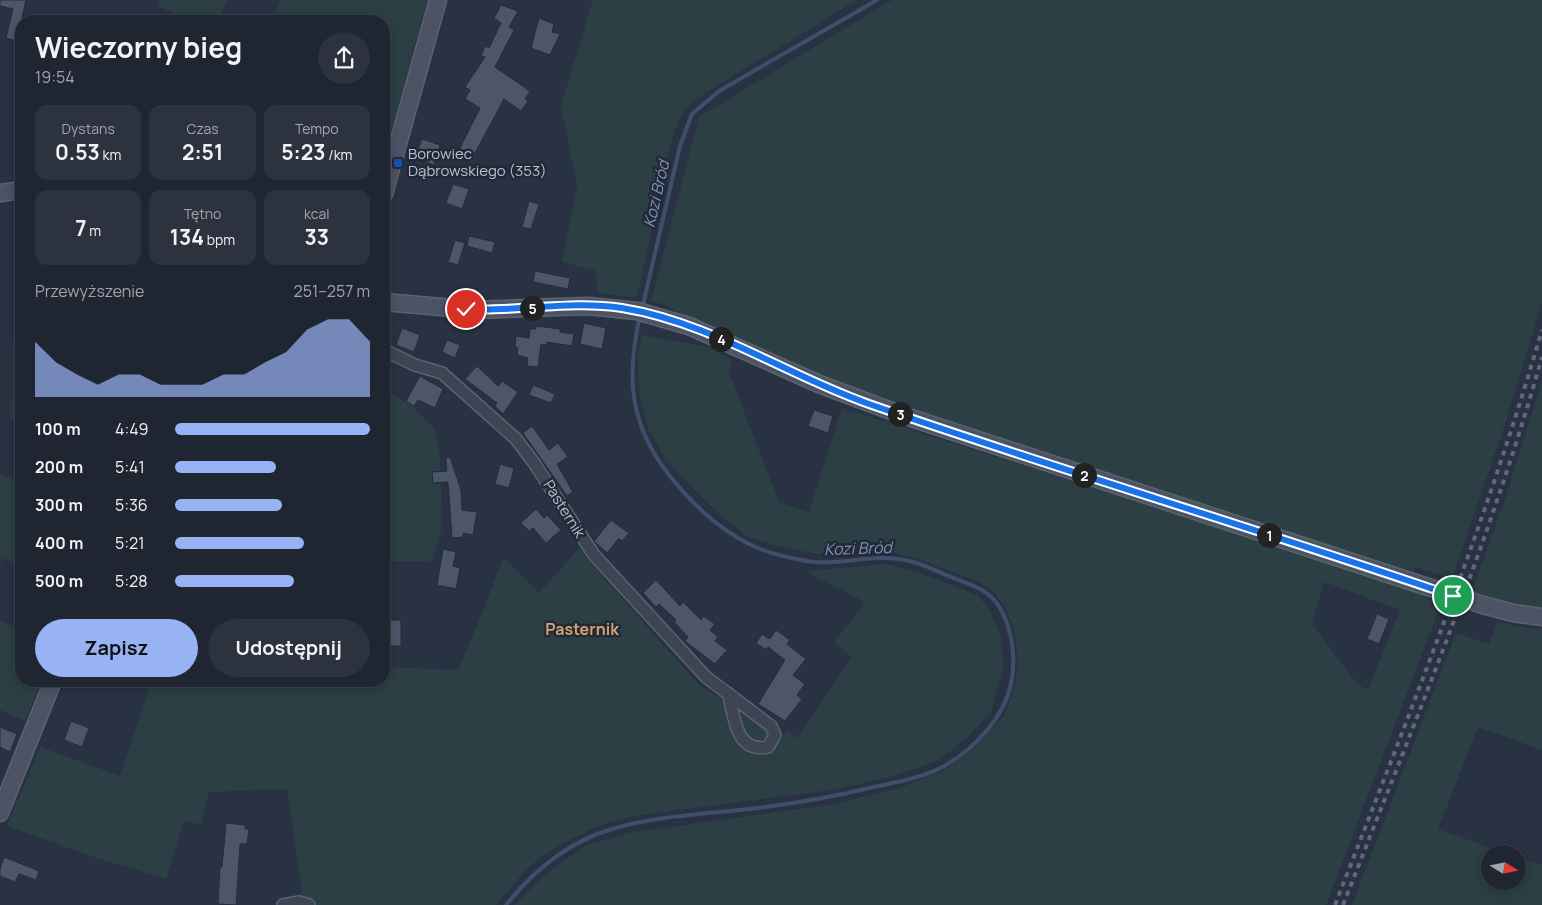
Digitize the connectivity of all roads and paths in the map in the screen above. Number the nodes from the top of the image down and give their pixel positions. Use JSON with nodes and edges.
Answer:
{"nodes":[{"id":1,"x":438,"y":0,"type":"edge"},
{"id":2,"x":390,"y":172,"type":"edge"},
{"id":3,"x":15,"y":191,"type":"edge"},
{"id":4,"x":0,"y":193,"type":"edge"},
{"id":5,"x":390,"y":303,"type":"edge"},
{"id":6,"x":390,"y":353,"type":"edge"},
{"id":7,"x":1542,"y":617,"type":"edge"},
{"id":8,"x":51,"y":687,"type":"edge"},
{"id":9,"x":728,"y":693,"type":"junction"},
{"id":10,"x":0,"y":813,"type":"edge"},
{"id":11,"x":283,"y":905,"type":"edge"},
{"id":12,"x":309,"y":905,"type":"edge"}],
"edges":[{"from":1,"to":2,"type":"street"},
{"from":3,"to":4,"type":"street"},
{"from":5,"to":7,"type":"street"},
{"from":6,"to":9,"type":"street","name":"Pasternik"},
{"from":8,"to":10,"type":"street"},
{"from":9,"to":9,"type":"street","name":"Pasternik"},
{"from":11,"to":12,"type":"street"}]}
